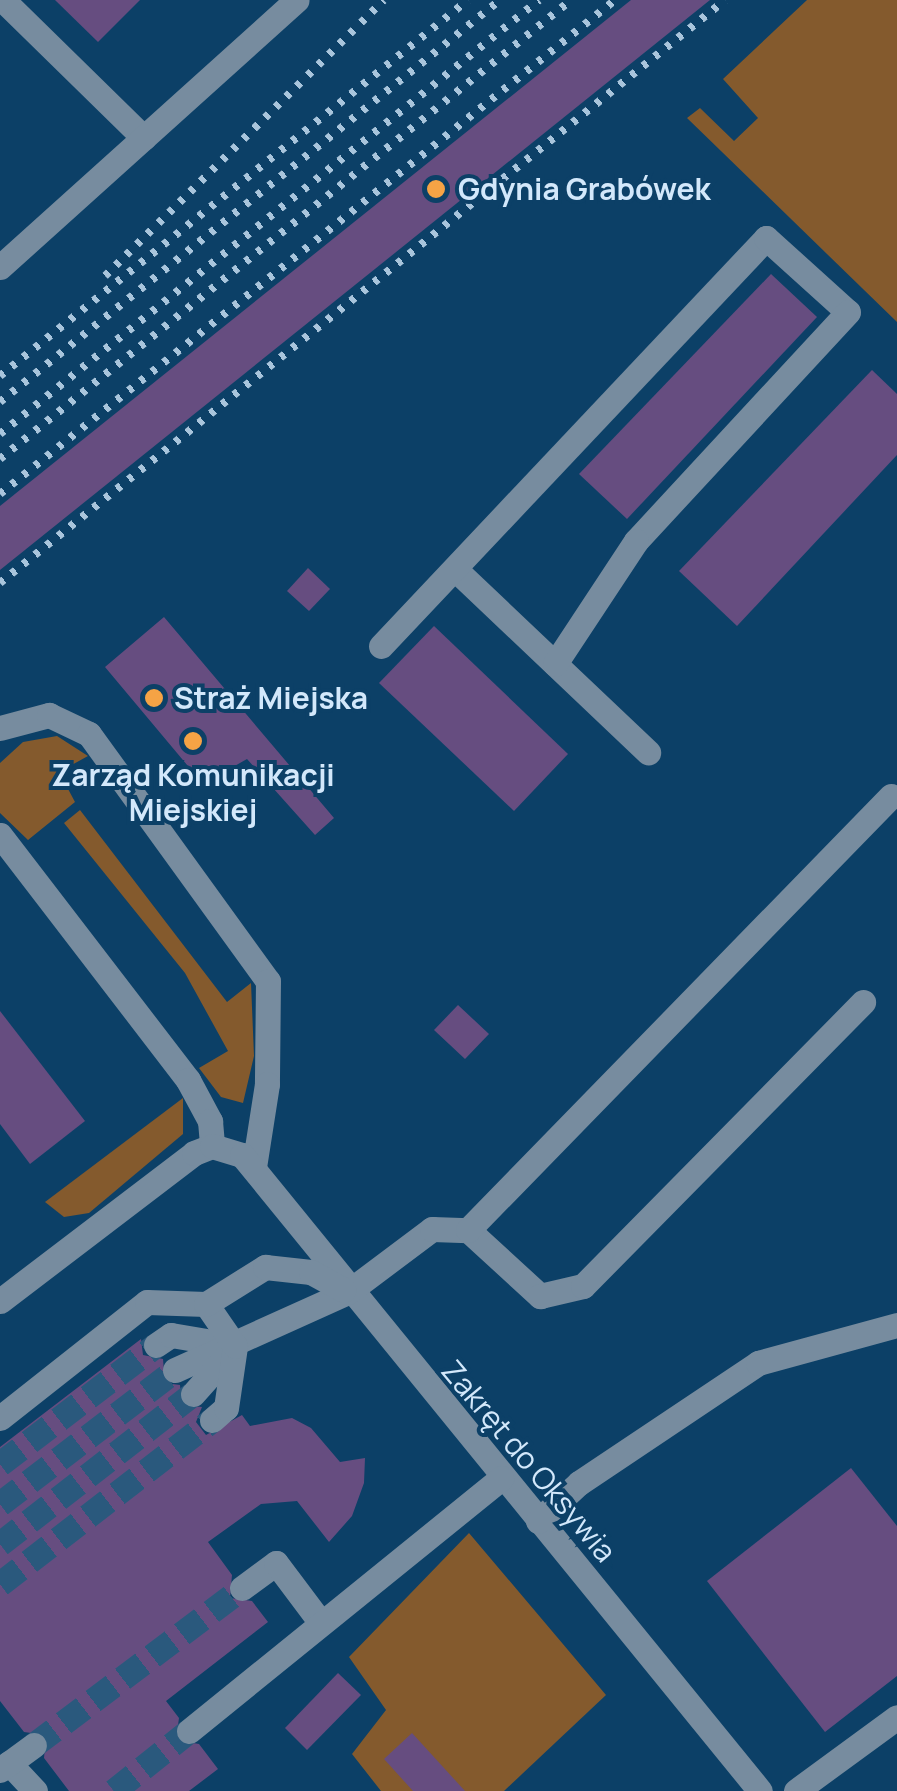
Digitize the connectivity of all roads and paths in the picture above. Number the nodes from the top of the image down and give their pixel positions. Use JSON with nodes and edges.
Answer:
{"nodes":[{"id":1,"x":3,"y":0,"type":"edge"},
{"id":2,"x":297,"y":0,"type":"edge"},
{"id":3,"x":144,"y":138,"type":"junction"},
{"id":4,"x":0,"y":267,"type":"edge"},
{"id":5,"x":456,"y":570,"type":"junction"},
{"id":6,"x":381,"y":646,"type":"dead end"},
{"id":7,"x":555,"y":664,"type":"junction"},
{"id":8,"x":0,"y":728,"type":"edge"},
{"id":9,"x":648,"y":752,"type":"dead end"},
{"id":10,"x":891,"y":796,"type":"dead end"},
{"id":11,"x":0,"y":836,"type":"edge"},
{"id":12,"x":864,"y":1002,"type":"dead end"},
{"id":13,"x":212,"y":1146,"type":"junction"},
{"id":14,"x":254,"y":1167,"type":"junction"},
{"id":15,"x":468,"y":1230,"type":"junction"},
{"id":16,"x":348,"y":1292,"type":"junction"},
{"id":17,"x":0,"y":1301,"type":"edge"},
{"id":18,"x":206,"y":1304,"type":"junction"},
{"id":19,"x":897,"y":1326,"type":"edge"},
{"id":20,"x":156,"y":1345,"type":"tunnel mouth"},
{"id":21,"x":235,"y":1346,"type":"junction"},
{"id":22,"x":175,"y":1370,"type":"tunnel mouth"},
{"id":23,"x":193,"y":1394,"type":"tunnel mouth"},
{"id":24,"x":0,"y":1418,"type":"edge"},
{"id":25,"x":212,"y":1420,"type":"tunnel mouth"},
{"id":26,"x":501,"y":1478,"type":"junction"},
{"id":27,"x":538,"y":1521,"type":"junction"},
{"id":28,"x":242,"y":1588,"type":"tunnel mouth"},
{"id":29,"x":322,"y":1623,"type":"junction"},
{"id":30,"x":897,"y":1717,"type":"edge"},
{"id":31,"x":188,"y":1731,"type":"tunnel mouth"},
{"id":32,"x":34,"y":1745,"type":"tunnel mouth"},
{"id":33,"x":4,"y":1766,"type":"edge"},
{"id":34,"x":35,"y":1791,"type":"edge"},
{"id":35,"x":760,"y":1791,"type":"edge"},
{"id":36,"x":796,"y":1791,"type":"edge"}],
"edges":[{"from":1,"to":3,"type":"street"},
{"from":2,"to":3,"type":"street"},
{"from":3,"to":4,"type":"street"},
{"from":5,"to":6,"type":"street"},
{"from":5,"to":7,"type":"street"},
{"from":5,"to":7,"type":"street"},
{"from":7,"to":9,"type":"street"},
{"from":8,"to":14,"type":"street"},
{"from":10,"to":15,"type":"street"},
{"from":11,"to":13,"type":"street"},
{"from":12,"to":15,"type":"street"},
{"from":13,"to":14,"type":"street","name":"Zakręt do Oksywia"},
{"from":13,"to":17,"type":"street"},
{"from":14,"to":16,"type":"street","name":"Zakręt do Oksywia"},
{"from":15,"to":16,"type":"street"},
{"from":16,"to":18,"type":"street"},
{"from":16,"to":21,"type":"street"},
{"from":16,"to":26,"type":"street","name":"Zakręt do Oksywia"},
{"from":18,"to":21,"type":"street"},
{"from":18,"to":24,"type":"street"},
{"from":19,"to":27,"type":"street"},
{"from":20,"to":21,"type":"street"},
{"from":21,"to":22,"type":"street"},
{"from":21,"to":23,"type":"street"},
{"from":21,"to":25,"type":"street"},
{"from":26,"to":27,"type":"street","name":"Zakręt do Oksywia"},
{"from":26,"to":29,"type":"street"},
{"from":27,"to":35,"type":"street","name":"Zakręt do Oksywia"},
{"from":28,"to":29,"type":"street"},
{"from":29,"to":31,"type":"street"},
{"from":30,"to":36,"type":"street"},
{"from":32,"to":33,"type":"street"},
{"from":33,"to":34,"type":"street"}]}
